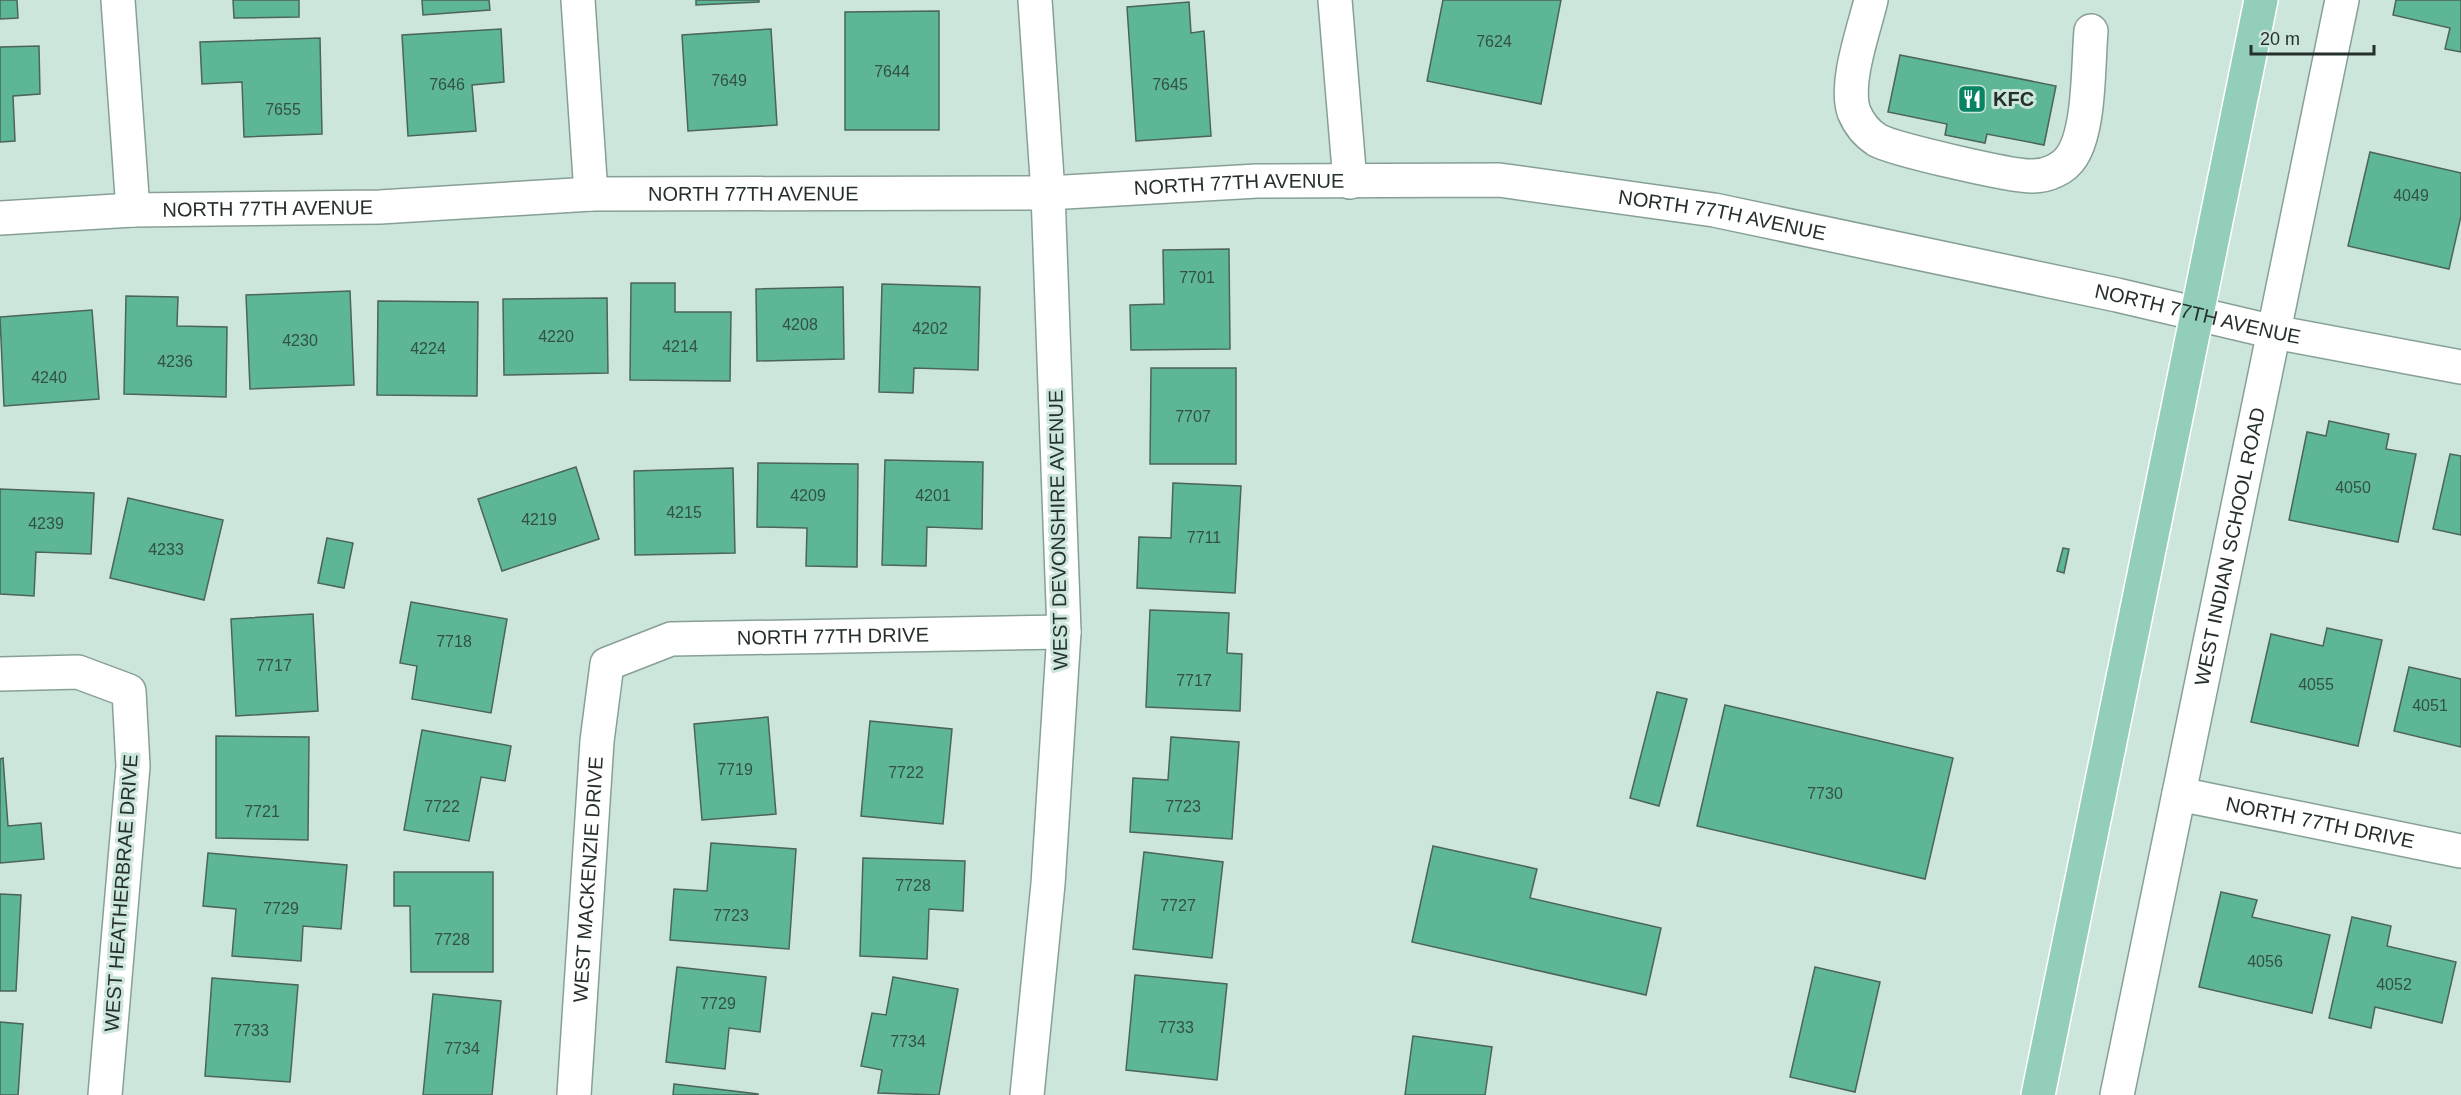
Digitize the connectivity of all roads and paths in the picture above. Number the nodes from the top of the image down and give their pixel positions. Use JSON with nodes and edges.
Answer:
{"nodes":[{"id":1,"x":118,"y":0,"type":"edge"},
{"id":2,"x":578,"y":0,"type":"edge"},
{"id":3,"x":1035,"y":0,"type":"edge"},
{"id":4,"x":1335,"y":0,"type":"edge"},
{"id":5,"x":1870,"y":0,"type":"edge"},
{"id":6,"x":2261,"y":0,"type":"edge"},
{"id":7,"x":2342,"y":0,"type":"edge"},
{"id":8,"x":2091,"y":31,"type":"dead end"},
{"id":9,"x":1350,"y":182,"type":"junction"},
{"id":10,"x":1048,"y":193,"type":"junction"},
{"id":11,"x":591,"y":194,"type":"junction"},
{"id":12,"x":133,"y":210,"type":"junction"},
{"id":13,"x":0,"y":218,"type":"edge"},
{"id":14,"x":2198,"y":313,"type":"junction"},
{"id":15,"x":2274,"y":332,"type":"junction"},
{"id":16,"x":2461,"y":368,"type":"edge"},
{"id":17,"x":1064,"y":632,"type":"junction"},
{"id":18,"x":607,"y":664,"type":"joint"},
{"id":19,"x":0,"y":674,"type":"edge"},
{"id":20,"x":2179,"y":794,"type":"junction"},
{"id":21,"x":2461,"y":851,"type":"edge"},
{"id":22,"x":105,"y":1095,"type":"edge"},
{"id":23,"x":574,"y":1095,"type":"edge"},
{"id":24,"x":1028,"y":1095,"type":"edge"},
{"id":25,"x":2038,"y":1095,"type":"edge"},
{"id":26,"x":2117,"y":1095,"type":"edge"}],
"edges":[{"from":1,"to":12,"type":"street"},
{"from":2,"to":11,"type":"street"},
{"from":3,"to":10,"type":"street","name":"WEST DEVONSHIRE AVENUE"},
{"from":4,"to":9,"type":"street"},
{"from":5,"to":8,"type":"street"},
{"from":6,"to":14,"type":"main road"},
{"from":7,"to":15,"type":"street","name":"WEST INDIAN SCHOOL ROAD"},
{"from":9,"to":10,"type":"street","name":"NORTH 77TH AVENUE"},
{"from":9,"to":14,"type":"street","name":"NORTH 77TH AVENUE"},
{"from":10,"to":11,"type":"street","name":"NORTH 77TH AVENUE"},
{"from":10,"to":17,"type":"street","name":"WEST DEVONSHIRE AVENUE"},
{"from":11,"to":12,"type":"street","name":"NORTH 77TH AVENUE"},
{"from":12,"to":13,"type":"street","name":"NORTH 77TH AVENUE"},
{"from":14,"to":15,"type":"street","name":"NORTH 77TH AVENUE"},
{"from":14,"to":25,"type":"main road"},
{"from":15,"to":16,"type":"street","name":"NORTH 77TH AVENUE"},
{"from":15,"to":20,"type":"street","name":"WEST INDIAN SCHOOL ROAD"},
{"from":17,"to":18,"type":"street","name":"NORTH 77TH DRIVE"},
{"from":17,"to":24,"type":"street","name":"WEST DEVONSHIRE AVENUE"},
{"from":18,"to":23,"type":"street","name":"WEST MACKENZIE DRIVE"},
{"from":19,"to":22,"type":"street","name":"WEST HEATHERBRAE DRIVE"},
{"from":20,"to":21,"type":"street","name":"NORTH 77TH DRIVE"},
{"from":20,"to":26,"type":"street","name":"WEST INDIAN SCHOOL ROAD"}]}
